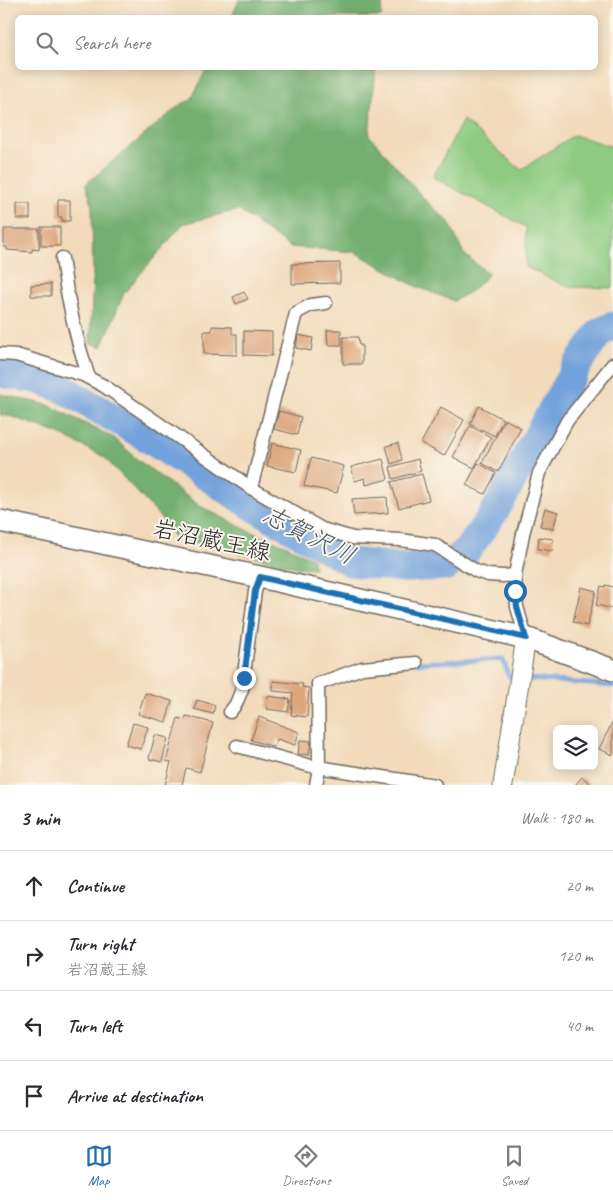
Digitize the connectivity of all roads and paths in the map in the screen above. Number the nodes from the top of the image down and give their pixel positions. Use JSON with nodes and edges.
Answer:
{"nodes":[{"id":1,"x":62,"y":258,"type":"dead end"},
{"id":2,"x":326,"y":303,"type":"dead end"},
{"id":3,"x":0,"y":354,"type":"edge"},
{"id":4,"x":613,"y":364,"type":"edge"},
{"id":5,"x":89,"y":378,"type":"junction"},
{"id":6,"x":251,"y":488,"type":"junction"},
{"id":7,"x":0,"y":521,"type":"edge"},
{"id":8,"x":515,"y":575,"type":"junction"},
{"id":9,"x":260,"y":577,"type":"junction"},
{"id":10,"x":526,"y":638,"type":"junction"},
{"id":11,"x":416,"y":663,"type":"dead end"},
{"id":12,"x":613,"y":670,"type":"edge"},
{"id":13,"x":230,"y":712,"type":"dead end"},
{"id":14,"x":237,"y":746,"type":"dead end"},
{"id":15,"x":319,"y":768,"type":"junction"},
{"id":16,"x":316,"y":785,"type":"edge"},
{"id":17,"x":435,"y":785,"type":"edge"},
{"id":18,"x":503,"y":785,"type":"edge"}],
"edges":[{"from":1,"to":5,"type":"street"},
{"from":2,"to":6,"type":"street"},
{"from":3,"to":5,"type":"street"},
{"from":4,"to":8,"type":"street"},
{"from":5,"to":6,"type":"street"},
{"from":6,"to":8,"type":"street"},
{"from":7,"to":9,"type":"main road","name":"岩沼蔵王線"},
{"from":8,"to":10,"type":"street"},
{"from":9,"to":10,"type":"main road","name":"岩沼蔵王線"},
{"from":9,"to":13,"type":"street"},
{"from":10,"to":12,"type":"main road","name":"岩沼蔵王線"},
{"from":10,"to":18,"type":"street"},
{"from":11,"to":15,"type":"street"},
{"from":14,"to":15,"type":"street"},
{"from":15,"to":16,"type":"street"},
{"from":15,"to":17,"type":"street"}]}
